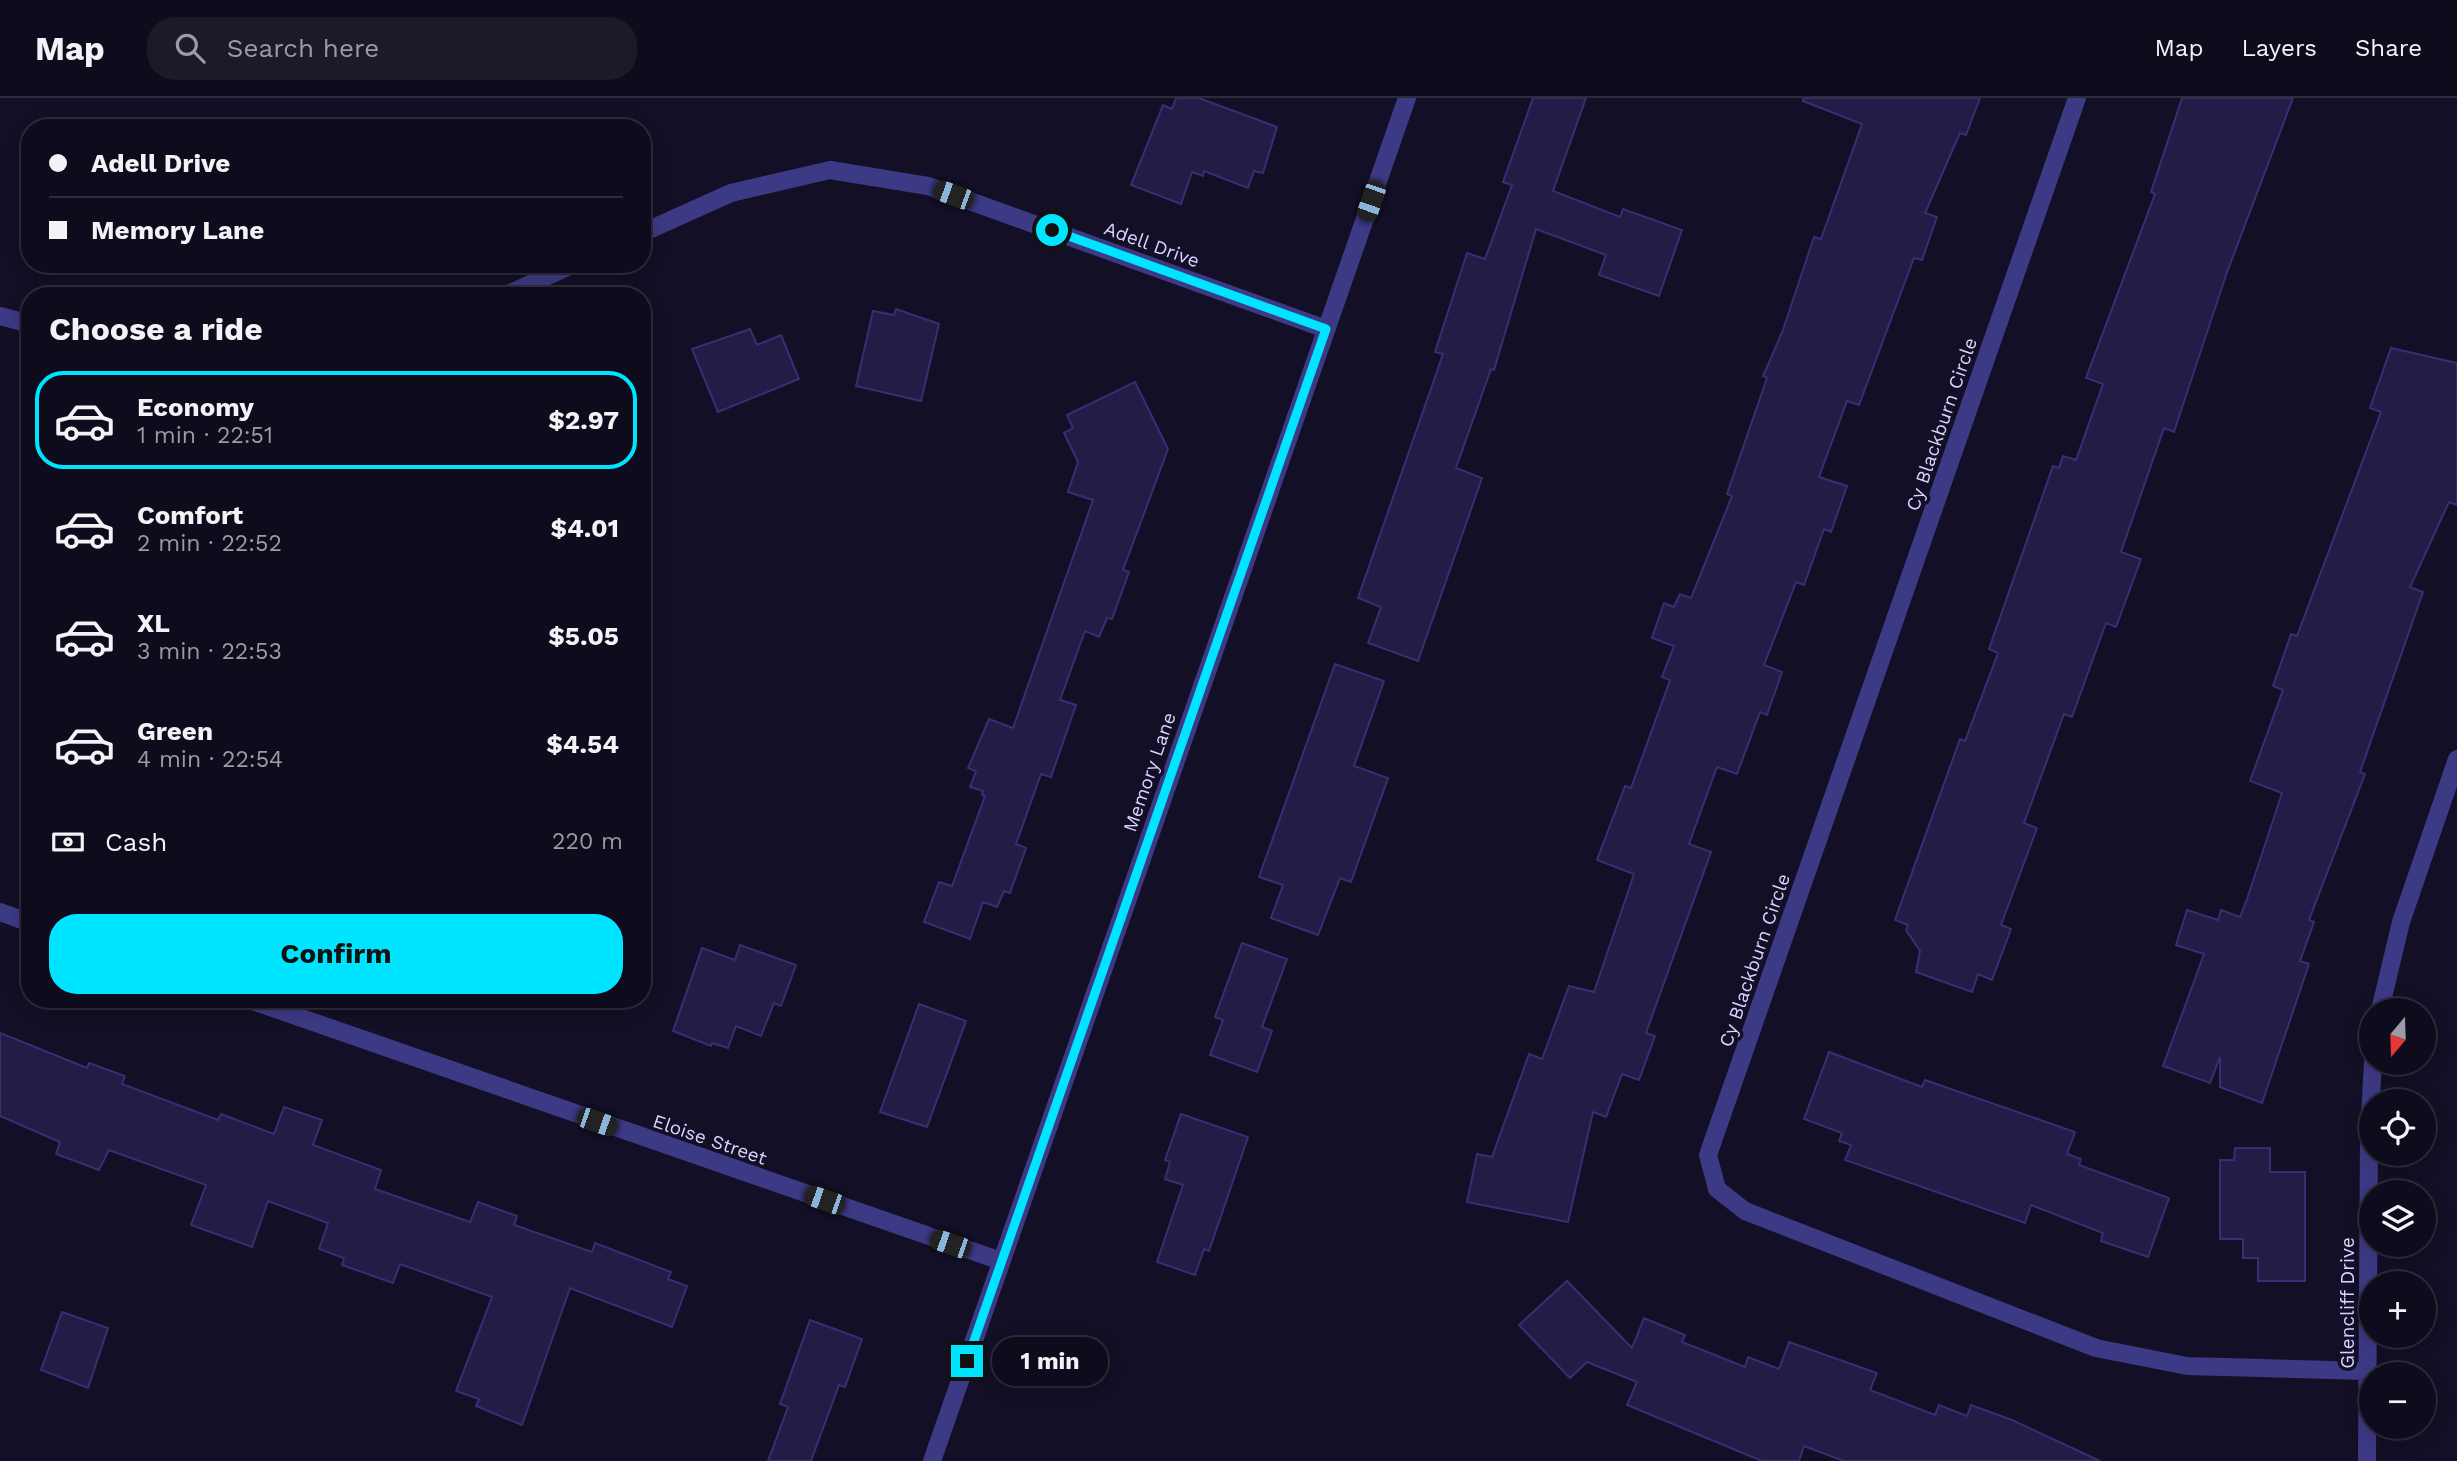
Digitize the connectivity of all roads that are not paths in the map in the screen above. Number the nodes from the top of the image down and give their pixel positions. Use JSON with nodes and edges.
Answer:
{"nodes":[{"id":1,"x":1407,"y":98,"type":"edge"},
{"id":2,"x":2077,"y":98,"type":"edge"},
{"id":3,"x":651,"y":229,"type":"edge"},
{"id":4,"x":554,"y":273,"type":"edge"},
{"id":5,"x":523,"y":287,"type":"edge"},
{"id":6,"x":0,"y":316,"type":"edge"},
{"id":7,"x":21,"y":322,"type":"edge"},
{"id":8,"x":1326,"y":329,"type":"junction"},
{"id":9,"x":2457,"y":759,"type":"edge"},
{"id":10,"x":0,"y":912,"type":"edge"},
{"id":11,"x":21,"y":920,"type":"edge"},
{"id":12,"x":2383,"y":998,"type":"edge"},
{"id":13,"x":273,"y":1008,"type":"edge"},
{"id":14,"x":2372,"y":1075,"type":"edge"},
{"id":15,"x":1001,"y":1261,"type":"junction"},
{"id":16,"x":2367,"y":1362,"type":"edge"},
{"id":17,"x":2359,"y":1371,"type":"edge"},
{"id":18,"x":2367,"y":1439,"type":"edge"},
{"id":19,"x":932,"y":1461,"type":"edge"},
{"id":20,"x":2367,"y":1461,"type":"edge"}],
"edges":[{"from":1,"to":8,"type":"street","name":"Memory Lane"},
{"from":2,"to":17,"type":"street","name":"Cy Blackburn Circle"},
{"from":3,"to":8,"type":"street","name":"Adell Drive"},
{"from":4,"to":5,"type":"street"},
{"from":6,"to":7,"type":"street"},
{"from":8,"to":15,"type":"street","name":"Memory Lane"},
{"from":9,"to":12,"type":"street"},
{"from":10,"to":11,"type":"street"},
{"from":13,"to":15,"type":"street","name":"Eloise Street"},
{"from":14,"to":16,"type":"street","name":"Glencliff Drive"},
{"from":15,"to":19,"type":"street","name":"Memory Lane"},
{"from":18,"to":20,"type":"street","name":"Glencliff Drive"}]}
